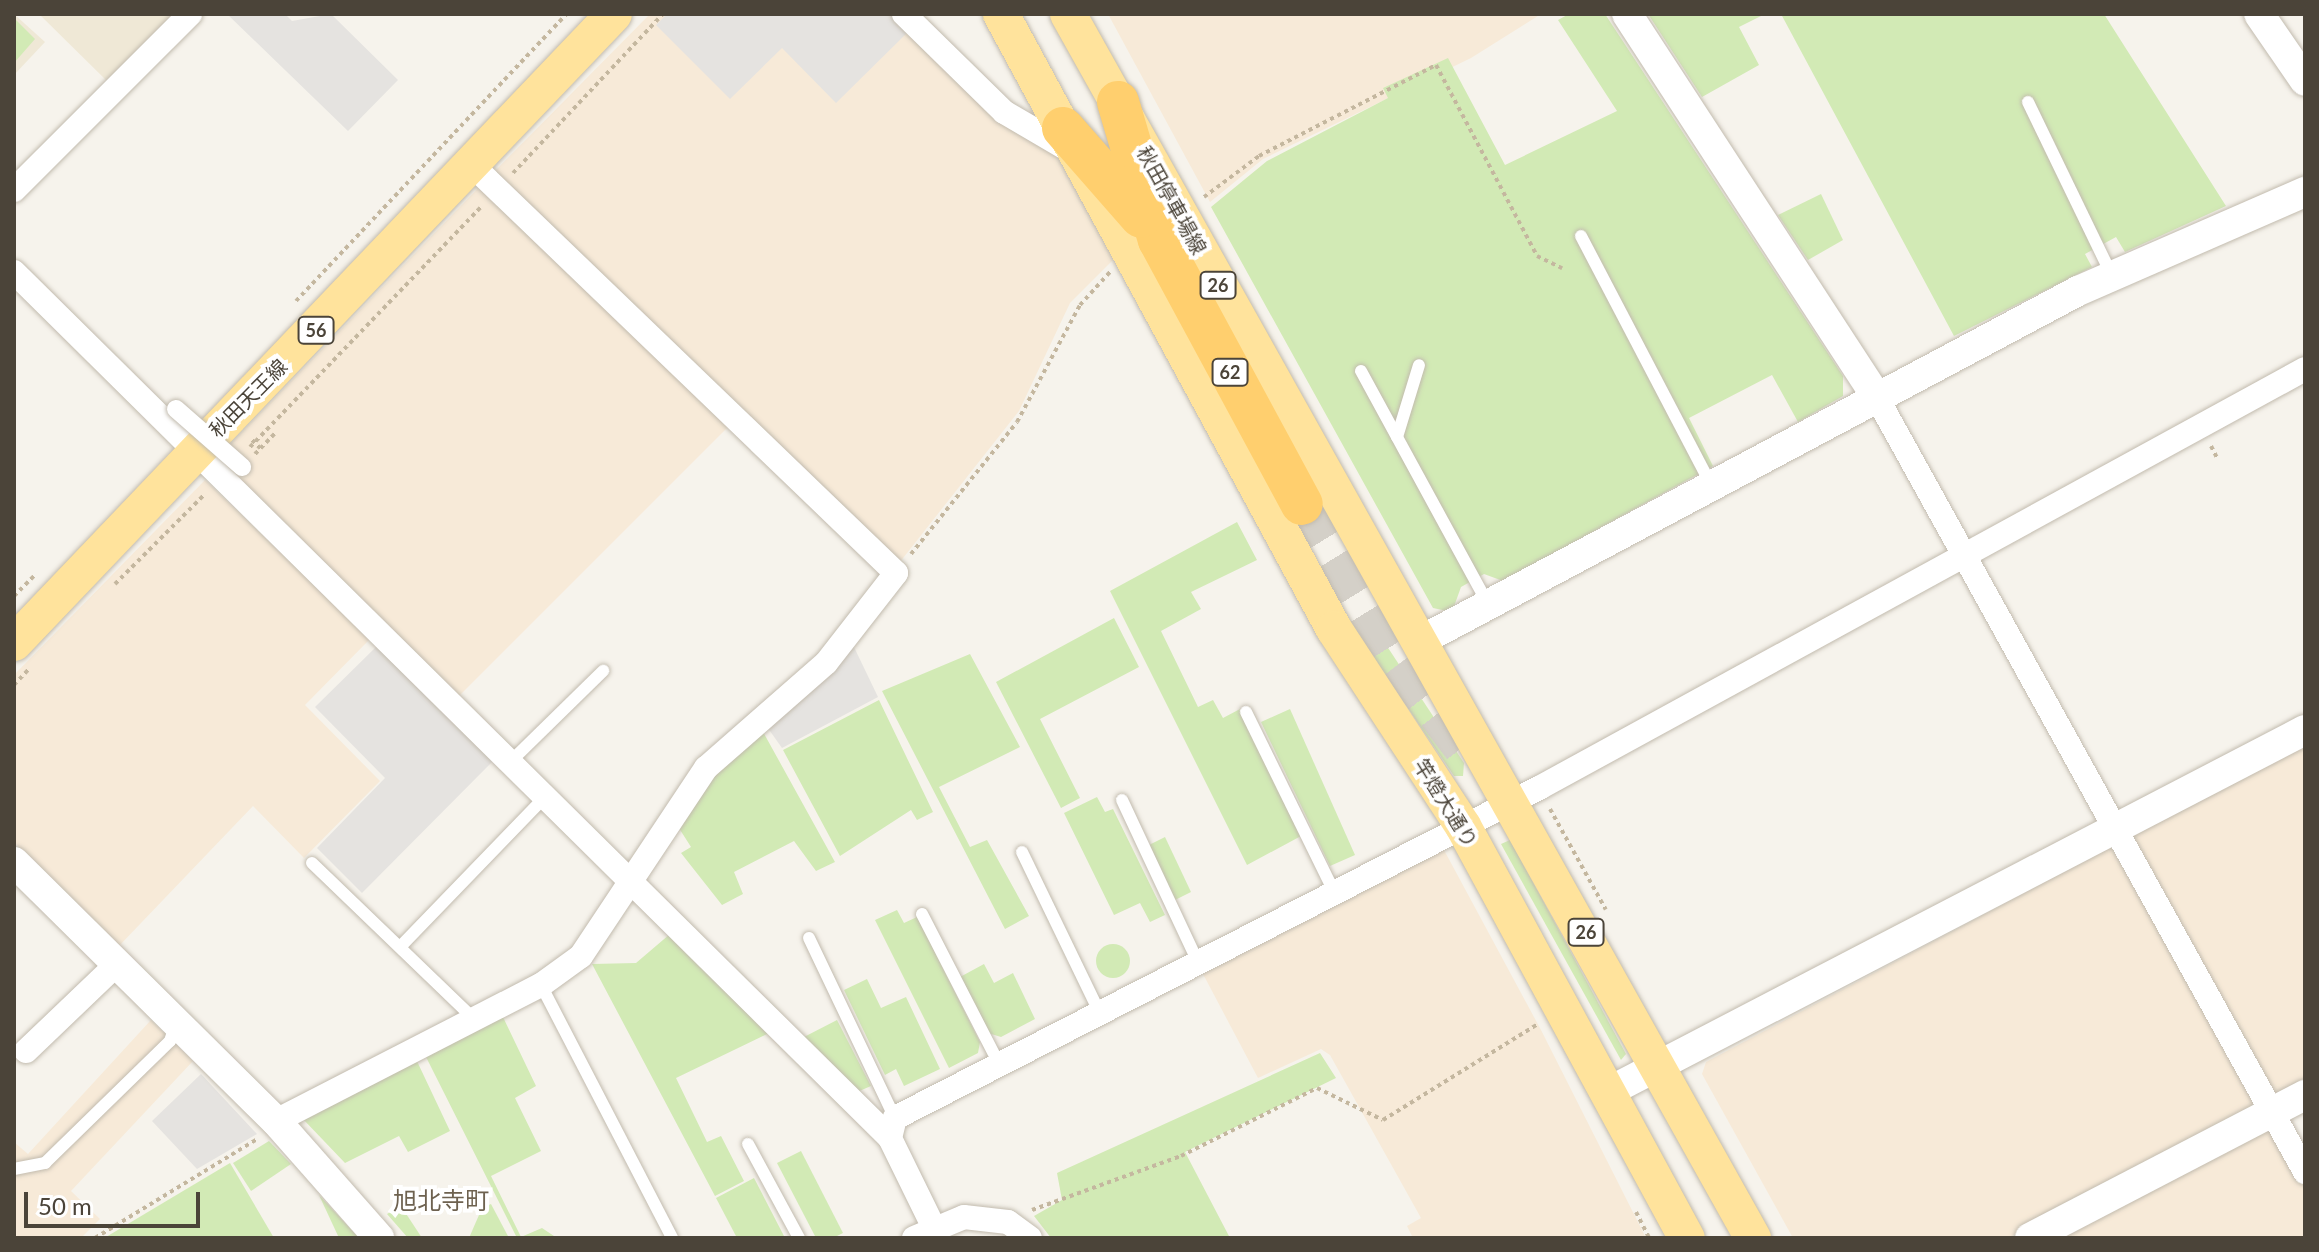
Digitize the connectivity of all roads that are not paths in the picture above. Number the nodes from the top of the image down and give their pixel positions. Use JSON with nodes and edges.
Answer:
{"nodes":[{"id":1,"x":190,"y":14,"type":"edge"},
{"id":2,"x":904,"y":14,"type":"edge"},
{"id":3,"x":1001,"y":14,"type":"edge"},
{"id":4,"x":1068,"y":14,"type":"edge"},
{"id":5,"x":1627,"y":14,"type":"edge"},
{"id":6,"x":2259,"y":14,"type":"edge"},
{"id":7,"x":605,"y":17,"type":"edge"},
{"id":8,"x":2305,"y":81,"type":"edge"},
{"id":9,"x":1118,"y":102,"type":"joint"},
{"id":10,"x":2028,"y":102,"type":"dead end"},
{"id":11,"x":1071,"y":142,"type":"junction"},
{"id":12,"x":484,"y":178,"type":"junction"},
{"id":13,"x":14,"y":190,"type":"edge"},
{"id":14,"x":2305,"y":192,"type":"edge"},
{"id":15,"x":1169,"y":227,"type":"junction"},
{"id":16,"x":1581,"y":236,"type":"dead end"},
{"id":17,"x":14,"y":272,"type":"edge"},
{"id":18,"x":2112,"y":276,"type":"junction"},
{"id":19,"x":1419,"y":365,"type":"dead end"},
{"id":20,"x":2305,"y":369,"type":"edge"},
{"id":21,"x":1361,"y":371,"type":"dead end"},
{"id":22,"x":1876,"y":396,"type":"junction"},
{"id":23,"x":176,"y":409,"type":"dead end"},
{"id":24,"x":1397,"y":437,"type":"junction"},
{"id":25,"x":194,"y":453,"type":"junction"},
{"id":26,"x":242,"y":467,"type":"road end"},
{"id":27,"x":1711,"y":485,"type":"junction"},
{"id":28,"x":1302,"y":504,"type":"tunnel mouth"},
{"id":29,"x":1963,"y":560,"type":"junction"},
{"id":30,"x":1488,"y":604,"type":"junction"},
{"id":31,"x":1420,"y":641,"type":"junction"},
{"id":32,"x":25,"y":653,"type":"edge"},
{"id":33,"x":603,"y":671,"type":"dead end"},
{"id":34,"x":1246,"y":712,"type":"dead end"},
{"id":35,"x":2305,"y":730,"type":"edge"},
{"id":36,"x":509,"y":763,"type":"junction"},
{"id":37,"x":544,"y":798,"type":"junction"},
{"id":38,"x":1122,"y":800,"type":"dead end"},
{"id":39,"x":1514,"y":800,"type":"junction"},
{"id":40,"x":1463,"y":826,"type":"junction"},
{"id":41,"x":2113,"y":831,"type":"junction"},
{"id":42,"x":1022,"y":852,"type":"dead end"},
{"id":43,"x":14,"y":862,"type":"edge"},
{"id":44,"x":312,"y":863,"type":"dead end"},
{"id":45,"x":631,"y":877,"type":"junction"},
{"id":46,"x":1334,"y":892,"type":"junction"},
{"id":47,"x":922,"y":914,"type":"dead end"},
{"id":48,"x":809,"y":938,"type":"dead end"},
{"id":49,"x":400,"y":947,"type":"junction"},
{"id":50,"x":1198,"y":962,"type":"junction"},
{"id":51,"x":117,"y":964,"type":"junction"},
{"id":52,"x":541,"y":985,"type":"junction"},
{"id":53,"x":1100,"y":1013,"type":"junction"},
{"id":54,"x":475,"y":1020,"type":"junction"},
{"id":55,"x":173,"y":1032,"type":"junction"},
{"id":56,"x":26,"y":1051,"type":"dead end"},
{"id":57,"x":999,"y":1064,"type":"junction"},
{"id":58,"x":1658,"y":1064,"type":"junction"},
{"id":59,"x":1608,"y":1092,"type":"junction"},
{"id":60,"x":2305,"y":1095,"type":"edge"},
{"id":61,"x":2273,"y":1111,"type":"junction"},
{"id":62,"x":276,"y":1121,"type":"junction"},
{"id":63,"x":892,"y":1128,"type":"junction"},
{"id":64,"x":748,"y":1144,"type":"dead end"},
{"id":65,"x":14,"y":1169,"type":"edge"},
{"id":66,"x":2305,"y":1172,"type":"edge"},
{"id":67,"x":924,"y":1233,"type":"edge"},
{"id":68,"x":379,"y":1238,"type":"edge"},
{"id":69,"x":672,"y":1238,"type":"edge"},
{"id":70,"x":799,"y":1238,"type":"edge"},
{"id":71,"x":1030,"y":1238,"type":"edge"},
{"id":72,"x":1687,"y":1238,"type":"edge"},
{"id":73,"x":1753,"y":1238,"type":"edge"},
{"id":74,"x":2030,"y":1238,"type":"edge"}],
"edges":[{"from":1,"to":13,"type":"street"},
{"from":2,"to":11,"type":"street"},
{"from":3,"to":11,"type":"main road"},
{"from":4,"to":9,"type":"main road"},
{"from":5,"to":22,"type":"street"},
{"from":6,"to":8,"type":"street"},
{"from":7,"to":12,"type":"main road","name":"秋田天王線","number":"56"},
{"from":9,"to":15,"type":"highway","number":"62"},
{"from":10,"to":18,"type":"lane"},
{"from":11,"to":15,"type":"highway","number":"62"},
{"from":11,"to":40,"type":"main road","name":"竿燈大通り"},
{"from":12,"to":25,"type":"main road","name":"秋田天王線","number":"56"},
{"from":12,"to":45,"type":"street"},
{"from":14,"to":18,"type":"street"},
{"from":15,"to":28,"type":"highway","number":"62"},
{"from":15,"to":31,"type":"main road","name":"秋田停車場線","number":"26"},
{"from":16,"to":27,"type":"lane"},
{"from":17,"to":25,"type":"street"},
{"from":18,"to":22,"type":"street"},
{"from":19,"to":24,"type":"lane"},
{"from":20,"to":29,"type":"street"},
{"from":21,"to":24,"type":"lane"},
{"from":22,"to":27,"type":"street"},
{"from":22,"to":29,"type":"street"},
{"from":23,"to":26,"type":"street","bridge":true},
{"from":24,"to":30,"type":"lane"},
{"from":25,"to":32,"type":"main road","name":"秋田天王線","number":"56"},
{"from":25,"to":36,"type":"street"},
{"from":27,"to":30,"type":"street"},
{"from":29,"to":39,"type":"street"},
{"from":29,"to":41,"type":"street"},
{"from":30,"to":31,"type":"street"},
{"from":31,"to":39,"type":"main road","number":"26"},
{"from":33,"to":36,"type":"lane"},
{"from":34,"to":46,"type":"lane"},
{"from":35,"to":41,"type":"street"},
{"from":36,"to":37,"type":"street"},
{"from":37,"to":45,"type":"street"},
{"from":37,"to":49,"type":"lane"},
{"from":38,"to":50,"type":"lane"},
{"from":39,"to":40,"type":"street"},
{"from":39,"to":58,"type":"main road","number":"26"},
{"from":40,"to":46,"type":"street"},
{"from":40,"to":59,"type":"main road","name":"竿燈大通り"},
{"from":41,"to":58,"type":"street"},
{"from":41,"to":61,"type":"street"},
{"from":42,"to":53,"type":"lane"},
{"from":43,"to":51,"type":"street"},
{"from":44,"to":49,"type":"lane"},
{"from":45,"to":52,"type":"street"},
{"from":45,"to":63,"type":"street"},
{"from":46,"to":50,"type":"street"},
{"from":47,"to":57,"type":"lane"},
{"from":48,"to":63,"type":"lane"},
{"from":49,"to":54,"type":"lane"},
{"from":50,"to":53,"type":"street"},
{"from":51,"to":55,"type":"street"},
{"from":51,"to":56,"type":"street"},
{"from":52,"to":54,"type":"street"},
{"from":52,"to":69,"type":"lane"},
{"from":53,"to":57,"type":"street"},
{"from":54,"to":62,"type":"street"},
{"from":55,"to":62,"type":"street"},
{"from":55,"to":65,"type":"lane"},
{"from":57,"to":63,"type":"street"},
{"from":58,"to":59,"type":"street"},
{"from":58,"to":73,"type":"main road","number":"26"},
{"from":59,"to":72,"type":"main road","name":"竿燈大通り"},
{"from":60,"to":61,"type":"street"},
{"from":61,"to":66,"type":"street"},
{"from":61,"to":74,"type":"street"},
{"from":62,"to":68,"type":"street"},
{"from":63,"to":67,"type":"street"},
{"from":64,"to":70,"type":"lane"},
{"from":67,"to":71,"type":"street"}]}
